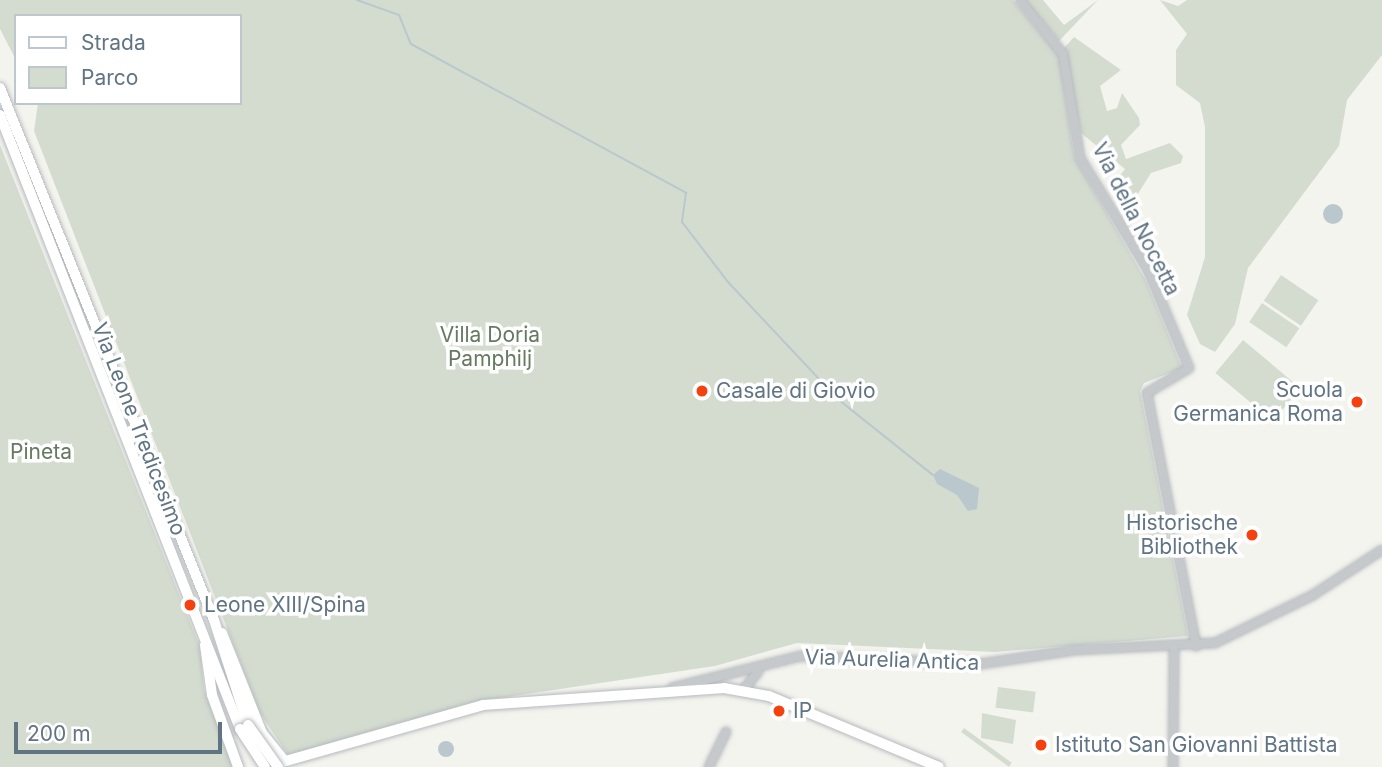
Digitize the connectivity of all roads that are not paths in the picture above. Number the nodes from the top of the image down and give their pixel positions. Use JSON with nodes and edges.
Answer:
{"nodes":[{"id":1,"x":1020,"y":0,"type":"edge"},
{"id":2,"x":0,"y":88,"type":"edge"},
{"id":3,"x":0,"y":115,"type":"edge"},
{"id":4,"x":1382,"y":550,"type":"edge"},
{"id":5,"x":214,"y":620,"type":"junction"},
{"id":6,"x":205,"y":638,"type":"junction"},
{"id":7,"x":1174,"y":646,"type":"junction"},
{"id":8,"x":1196,"y":646,"type":"junction"},
{"id":9,"x":764,"y":669,"type":"junction"},
{"id":10,"x":744,"y":689,"type":"junction"},
{"id":11,"x":652,"y":693,"type":"junction"},
{"id":12,"x":244,"y":727,"type":"junction"},
{"id":13,"x":726,"y":732,"type":"dead end"},
{"id":14,"x":287,"y":763,"type":"edge"},
{"id":15,"x":238,"y":767,"type":"edge"},
{"id":16,"x":265,"y":767,"type":"edge"},
{"id":17,"x":709,"y":767,"type":"edge"},
{"id":18,"x":939,"y":767,"type":"edge"},
{"id":19,"x":1173,"y":767,"type":"edge"}],
"edges":[{"from":1,"to":8,"type":"street","name":"Via della Nocetta"},
{"from":2,"to":5,"type":"main road","name":"Via Leone Tredicesimo"},
{"from":3,"to":6,"type":"main road","name":"Via Leone Tredicesimo"},
{"from":4,"to":8,"type":"street","name":"Via Aurelia Antica"},
{"from":5,"to":12,"type":"main road","name":"Via Leone Tredicesimo"},
{"from":5,"to":14,"type":"main road"},
{"from":6,"to":12,"type":"main road","name":"Via Leone Tredicesimo"},
{"from":6,"to":15,"type":"main road"},
{"from":7,"to":8,"type":"street","name":"Via Aurelia Antica"},
{"from":7,"to":9,"type":"street","name":"Via Aurelia Antica"},
{"from":7,"to":19,"type":"street"},
{"from":9,"to":10,"type":"street"},
{"from":9,"to":11,"type":"street","name":"Via Aurelia Antica"},
{"from":10,"to":11,"type":"main road"},
{"from":10,"to":18,"type":"main road"},
{"from":11,"to":14,"type":"main road","name":"Via Aurelia Antica"},
{"from":12,"to":14,"type":"main road","name":"Via Leone Tredicesimo","bridge":true},
{"from":12,"to":16,"type":"main road","name":"Via Leone Tredicesimo","bridge":true},
{"from":13,"to":17,"type":"street"},
{"from":14,"to":16,"type":"main road","name":"Via Aurelia Antica"}]}
